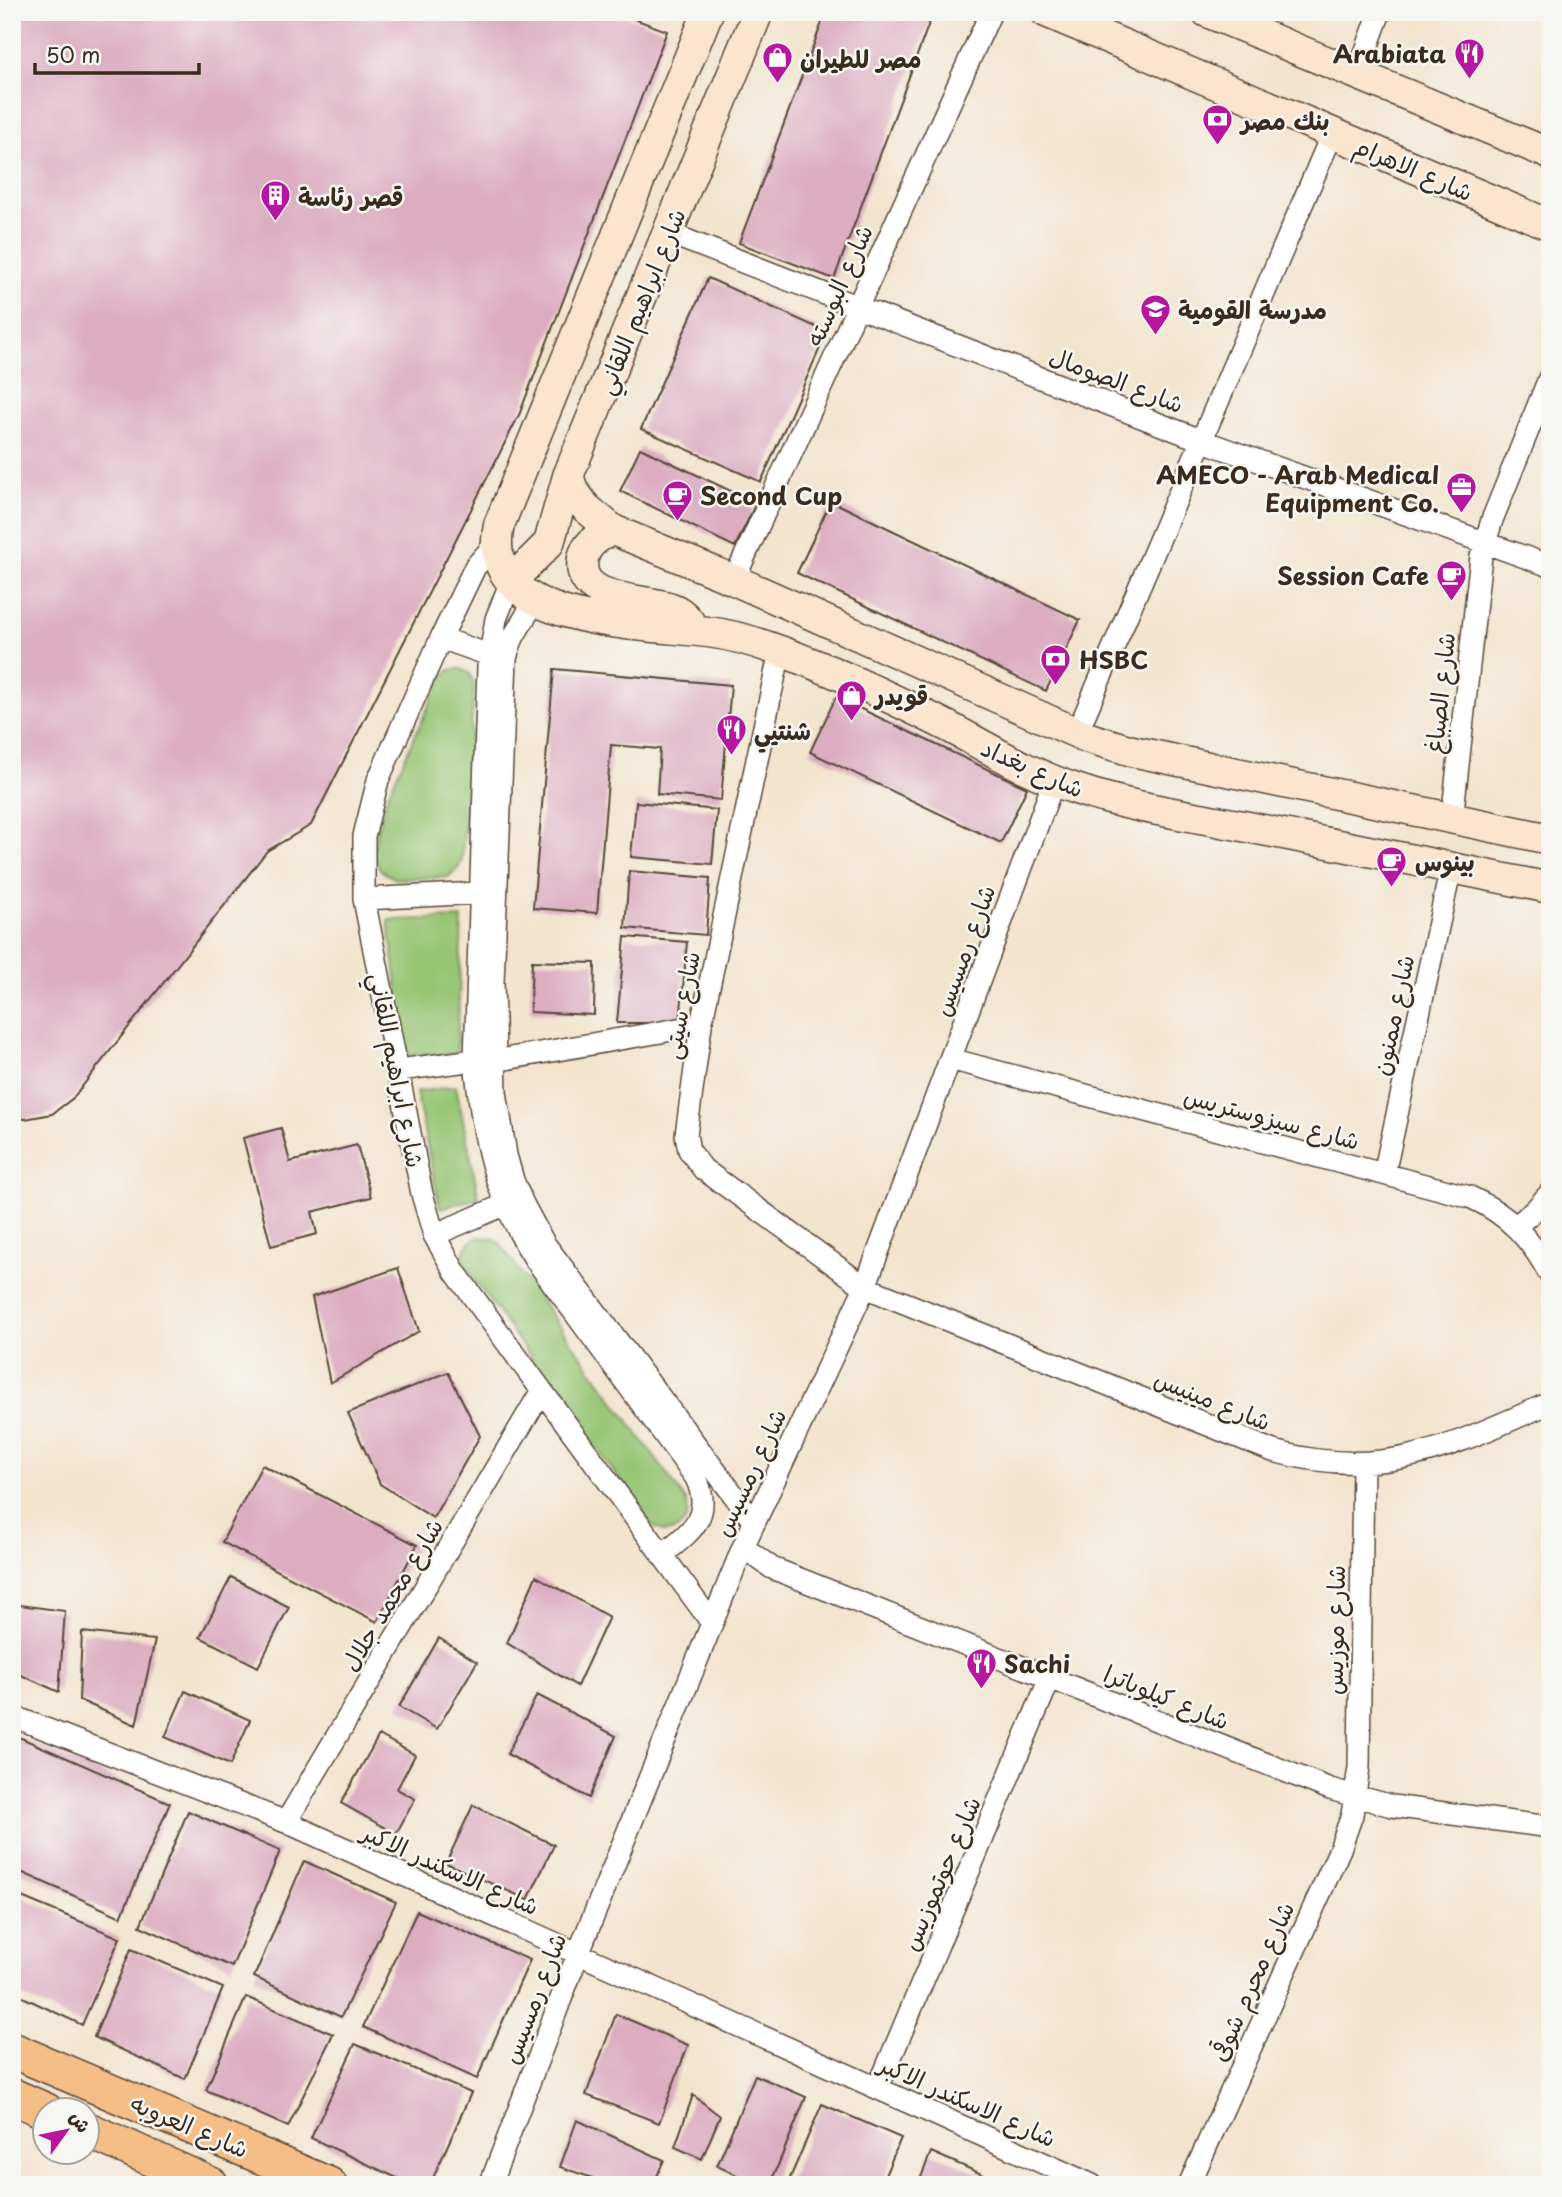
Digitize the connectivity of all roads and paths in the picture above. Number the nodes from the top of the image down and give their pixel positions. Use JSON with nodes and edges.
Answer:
{"nodes":[{"id":1,"x":709,"y":12,"type":"edge"},
{"id":2,"x":758,"y":12,"type":"edge"},
{"id":3,"x":991,"y":12,"type":"edge"},
{"id":4,"x":1046,"y":12,"type":"edge"},
{"id":5,"x":1207,"y":12,"type":"edge"},
{"id":6,"x":1380,"y":12,"type":"edge"},
{"id":7,"x":1357,"y":75,"type":"junction"},
{"id":8,"x":1332,"y":134,"type":"junction"},
{"id":9,"x":1550,"y":154,"type":"edge"},
{"id":10,"x":1550,"y":225,"type":"edge"},
{"id":11,"x":668,"y":233,"type":"junction"},
{"id":12,"x":857,"y":308,"type":"junction"},
{"id":13,"x":1550,"y":376,"type":"edge"},
{"id":14,"x":1203,"y":441,"type":"junction"},
{"id":15,"x":568,"y":477,"type":"junction"},
{"id":16,"x":499,"y":530,"type":"junction"},
{"id":17,"x":613,"y":530,"type":"junction"},
{"id":18,"x":549,"y":543,"type":"junction"},
{"id":19,"x":1484,"y":544,"type":"junction"},
{"id":20,"x":1550,"y":566,"type":"edge"},
{"id":21,"x":734,"y":580,"type":"junction"},
{"id":22,"x":511,"y":581,"type":"junction"},
{"id":23,"x":534,"y":599,"type":"junction"},
{"id":24,"x":694,"y":630,"type":"junction"},
{"id":25,"x":441,"y":638,"type":"junction"},
{"id":26,"x":780,"y":651,"type":"junction"},
{"id":27,"x":489,"y":655,"type":"junction"},
{"id":28,"x":1077,"y":733,"type":"junction"},
{"id":29,"x":1054,"y":781,"type":"junction"},
{"id":30,"x":1452,"y":820,"type":"junction"},
{"id":31,"x":1550,"y":839,"type":"edge"},
{"id":32,"x":1451,"y":868,"type":"junction"},
{"id":33,"x":1550,"y":888,"type":"edge"},
{"id":34,"x":479,"y":893,"type":"junction"},
{"id":35,"x":364,"y":899,"type":"junction"},
{"id":36,"x":701,"y":1025,"type":"junction"},
{"id":37,"x":950,"y":1059,"type":"junction"},
{"id":38,"x":484,"y":1060,"type":"junction"},
{"id":39,"x":399,"y":1070,"type":"junction"},
{"id":40,"x":1384,"y":1174,"type":"junction"},
{"id":41,"x":1550,"y":1193,"type":"edge"},
{"id":42,"x":504,"y":1205,"type":"junction"},
{"id":43,"x":1516,"y":1226,"type":"junction"},
{"id":44,"x":434,"y":1235,"type":"junction"},
{"id":45,"x":1550,"y":1275,"type":"edge"},
{"id":46,"x":865,"y":1287,"type":"junction"},
{"id":47,"x":541,"y":1392,"type":"junction"},
{"id":48,"x":1550,"y":1403,"type":"edge"},
{"id":49,"x":1363,"y":1463,"type":"junction"},
{"id":50,"x":754,"y":1522,"type":"junction"},
{"id":51,"x":743,"y":1547,"type":"junction"},
{"id":52,"x":662,"y":1555,"type":"junction"},
{"id":53,"x":712,"y":1623,"type":"junction"},
{"id":54,"x":1050,"y":1678,"type":"junction"},
{"id":55,"x":12,"y":1716,"type":"edge"},
{"id":56,"x":1356,"y":1797,"type":"junction"},
{"id":57,"x":286,"y":1822,"type":"junction"},
{"id":58,"x":1550,"y":1827,"type":"edge"},
{"id":59,"x":578,"y":1954,"type":"junction"},
{"id":60,"x":12,"y":2050,"type":"edge"},
{"id":61,"x":878,"y":2088,"type":"junction"},
{"id":62,"x":102,"y":2136,"type":"edge"},
{"id":63,"x":211,"y":2185,"type":"edge"},
{"id":64,"x":329,"y":2185,"type":"edge"},
{"id":65,"x":490,"y":2185,"type":"edge"},
{"id":66,"x":1092,"y":2185,"type":"edge"},
{"id":67,"x":1189,"y":2185,"type":"edge"}],
"edges":[{"from":1,"to":16,"type":"main road","name":"شارع ابراهيم اللقاني"},
{"from":2,"to":11,"type":"main road","name":"شارع ابراهيم اللقاني"},
{"from":3,"to":12,"type":"street","name":"شارع البوسته"},
{"from":4,"to":8,"type":"main road","name":"شارع الاهرام"},
{"from":5,"to":7,"type":"main road"},
{"from":6,"to":7,"type":"street"},
{"from":7,"to":9,"type":"main road"},
{"from":8,"to":10,"type":"main road","name":"شارع الاهرام"},
{"from":8,"to":14,"type":"street"},
{"from":11,"to":12,"type":"street","name":"شارع الصومال"},
{"from":11,"to":15,"type":"main road","name":"شارع ابراهيم اللقاني"},
{"from":12,"to":14,"type":"street","name":"شارع الصومال"},
{"from":12,"to":21,"type":"street","name":"شارع البوسته"},
{"from":13,"to":19,"type":"street","name":"شارع الصباغ"},
{"from":14,"to":19,"type":"street","name":"شارع الصومال"},
{"from":14,"to":28,"type":"street"},
{"from":15,"to":17,"type":"main road","name":"شارع بغداد"},
{"from":15,"to":18,"type":"main road","name":"شارع ابراهيم اللقاني"},
{"from":16,"to":18,"type":"main road"},
{"from":16,"to":22,"type":"main road"},
{"from":16,"to":25,"type":"street","name":"شارع ابراهيم اللقاني"},
{"from":17,"to":21,"type":"main road","name":"شارع بغداد"},
{"from":17,"to":24,"type":"main road"},
{"from":18,"to":22,"type":"main road","name":"شارع ابراهيم اللقاني"},
{"from":19,"to":20,"type":"street","name":"شارع الصومال"},
{"from":19,"to":30,"type":"street","name":"شارع الصباغ"},
{"from":21,"to":28,"type":"main road","name":"شارع بغداد"},
{"from":22,"to":23,"type":"main road"},
{"from":22,"to":27,"type":"street","name":"شارع ابراهيم اللقاني"},
{"from":23,"to":24,"type":"main road","name":"شارع بغداد"},
{"from":23,"to":38,"type":"street","name":"شارع ابراهيم اللقاني"},
{"from":24,"to":26,"type":"main road","name":"شارع بغداد"},
{"from":25,"to":27,"type":"street"},
{"from":25,"to":35,"type":"street","name":"شارع ابراهيم اللقاني"},
{"from":26,"to":29,"type":"main road","name":"شارع بغداد"},
{"from":26,"to":36,"type":"street","name":"شارع سيتى"},
{"from":27,"to":34,"type":"street","name":"شارع ابراهيم اللقاني"},
{"from":28,"to":30,"type":"main road","name":"شارع بغداد"},
{"from":29,"to":32,"type":"main road","name":"شارع بغداد"},
{"from":29,"to":37,"type":"street","name":"شارع رمسيس"},
{"from":30,"to":31,"type":"main road","name":"شارع بغداد"},
{"from":32,"to":33,"type":"main road","name":"شارع بغداد"},
{"from":32,"to":40,"type":"street","name":"شارع ممنون"},
{"from":34,"to":35,"type":"street"},
{"from":34,"to":38,"type":"street","name":"شارع ابراهيم اللقاني"},
{"from":35,"to":39,"type":"street","name":"شارع ابراهيم اللقاني"},
{"from":36,"to":38,"type":"street"},
{"from":36,"to":46,"type":"street","name":"شارع سيتى"},
{"from":37,"to":40,"type":"street","name":"شارع سيزوستريس"},
{"from":37,"to":46,"type":"street","name":"شارع رمسيس"},
{"from":38,"to":39,"type":"street"},
{"from":38,"to":42,"type":"street","name":"شارع ابراهيم اللقاني"},
{"from":38,"to":50,"type":"street","name":"شارع ابراهيم اللقاني"},
{"from":39,"to":44,"type":"street","name":"شارع ابراهيم اللقاني"},
{"from":40,"to":43,"type":"street","name":"شارع سيزوستريس"},
{"from":41,"to":43,"type":"street"},
{"from":42,"to":44,"type":"street"},
{"from":42,"to":52,"type":"street","name":"شارع ابراهيم اللقاني"},
{"from":43,"to":45,"type":"street","name":"شارع سيزوستريس"},
{"from":44,"to":47,"type":"street","name":"شارع ابراهيم اللقاني"},
{"from":46,"to":49,"type":"street","name":"شارع مينيس"},
{"from":46,"to":50,"type":"street","name":"شارع رمسيس"},
{"from":47,"to":52,"type":"street","name":"شارع ابراهيم اللقاني"},
{"from":47,"to":57,"type":"street","name":"شارع محمد جلال"},
{"from":48,"to":49,"type":"street","name":"شارع مينيس"},
{"from":49,"to":56,"type":"street","name":"شارع موزيس"},
{"from":50,"to":51,"type":"street","name":"شارع رمسيس"},
{"from":51,"to":53,"type":"street","name":"شارع رمسيس"},
{"from":51,"to":54,"type":"street","name":"شارع كيلوباترا"},
{"from":52,"to":53,"type":"street","name":"شارع ابراهيم اللقاني"},
{"from":53,"to":59,"type":"street","name":"شارع رمسيس"},
{"from":54,"to":56,"type":"street","name":"شارع كيلوباترا"},
{"from":54,"to":61,"type":"street","name":"شارع حوتموزيس"},
{"from":55,"to":57,"type":"street","name":"شارع الاسكندر الاكبر"},
{"from":56,"to":58,"type":"street","name":"شارع كيلوباترا"},
{"from":56,"to":67,"type":"street","name":"شارع محرم شوقى"},
{"from":57,"to":59,"type":"street","name":"شارع الاسكندر الاكبر"},
{"from":59,"to":61,"type":"street","name":"شارع الاسكندر الاكبر"},
{"from":59,"to":65,"type":"street","name":"شارع رمسيس"},
{"from":60,"to":64,"type":"highway","name":"شارع العروبه"},
{"from":61,"to":66,"type":"street","name":"شارع الاسكندر الاكبر"},
{"from":62,"to":63,"type":"highway","name":"شارع العروبه"}]}
